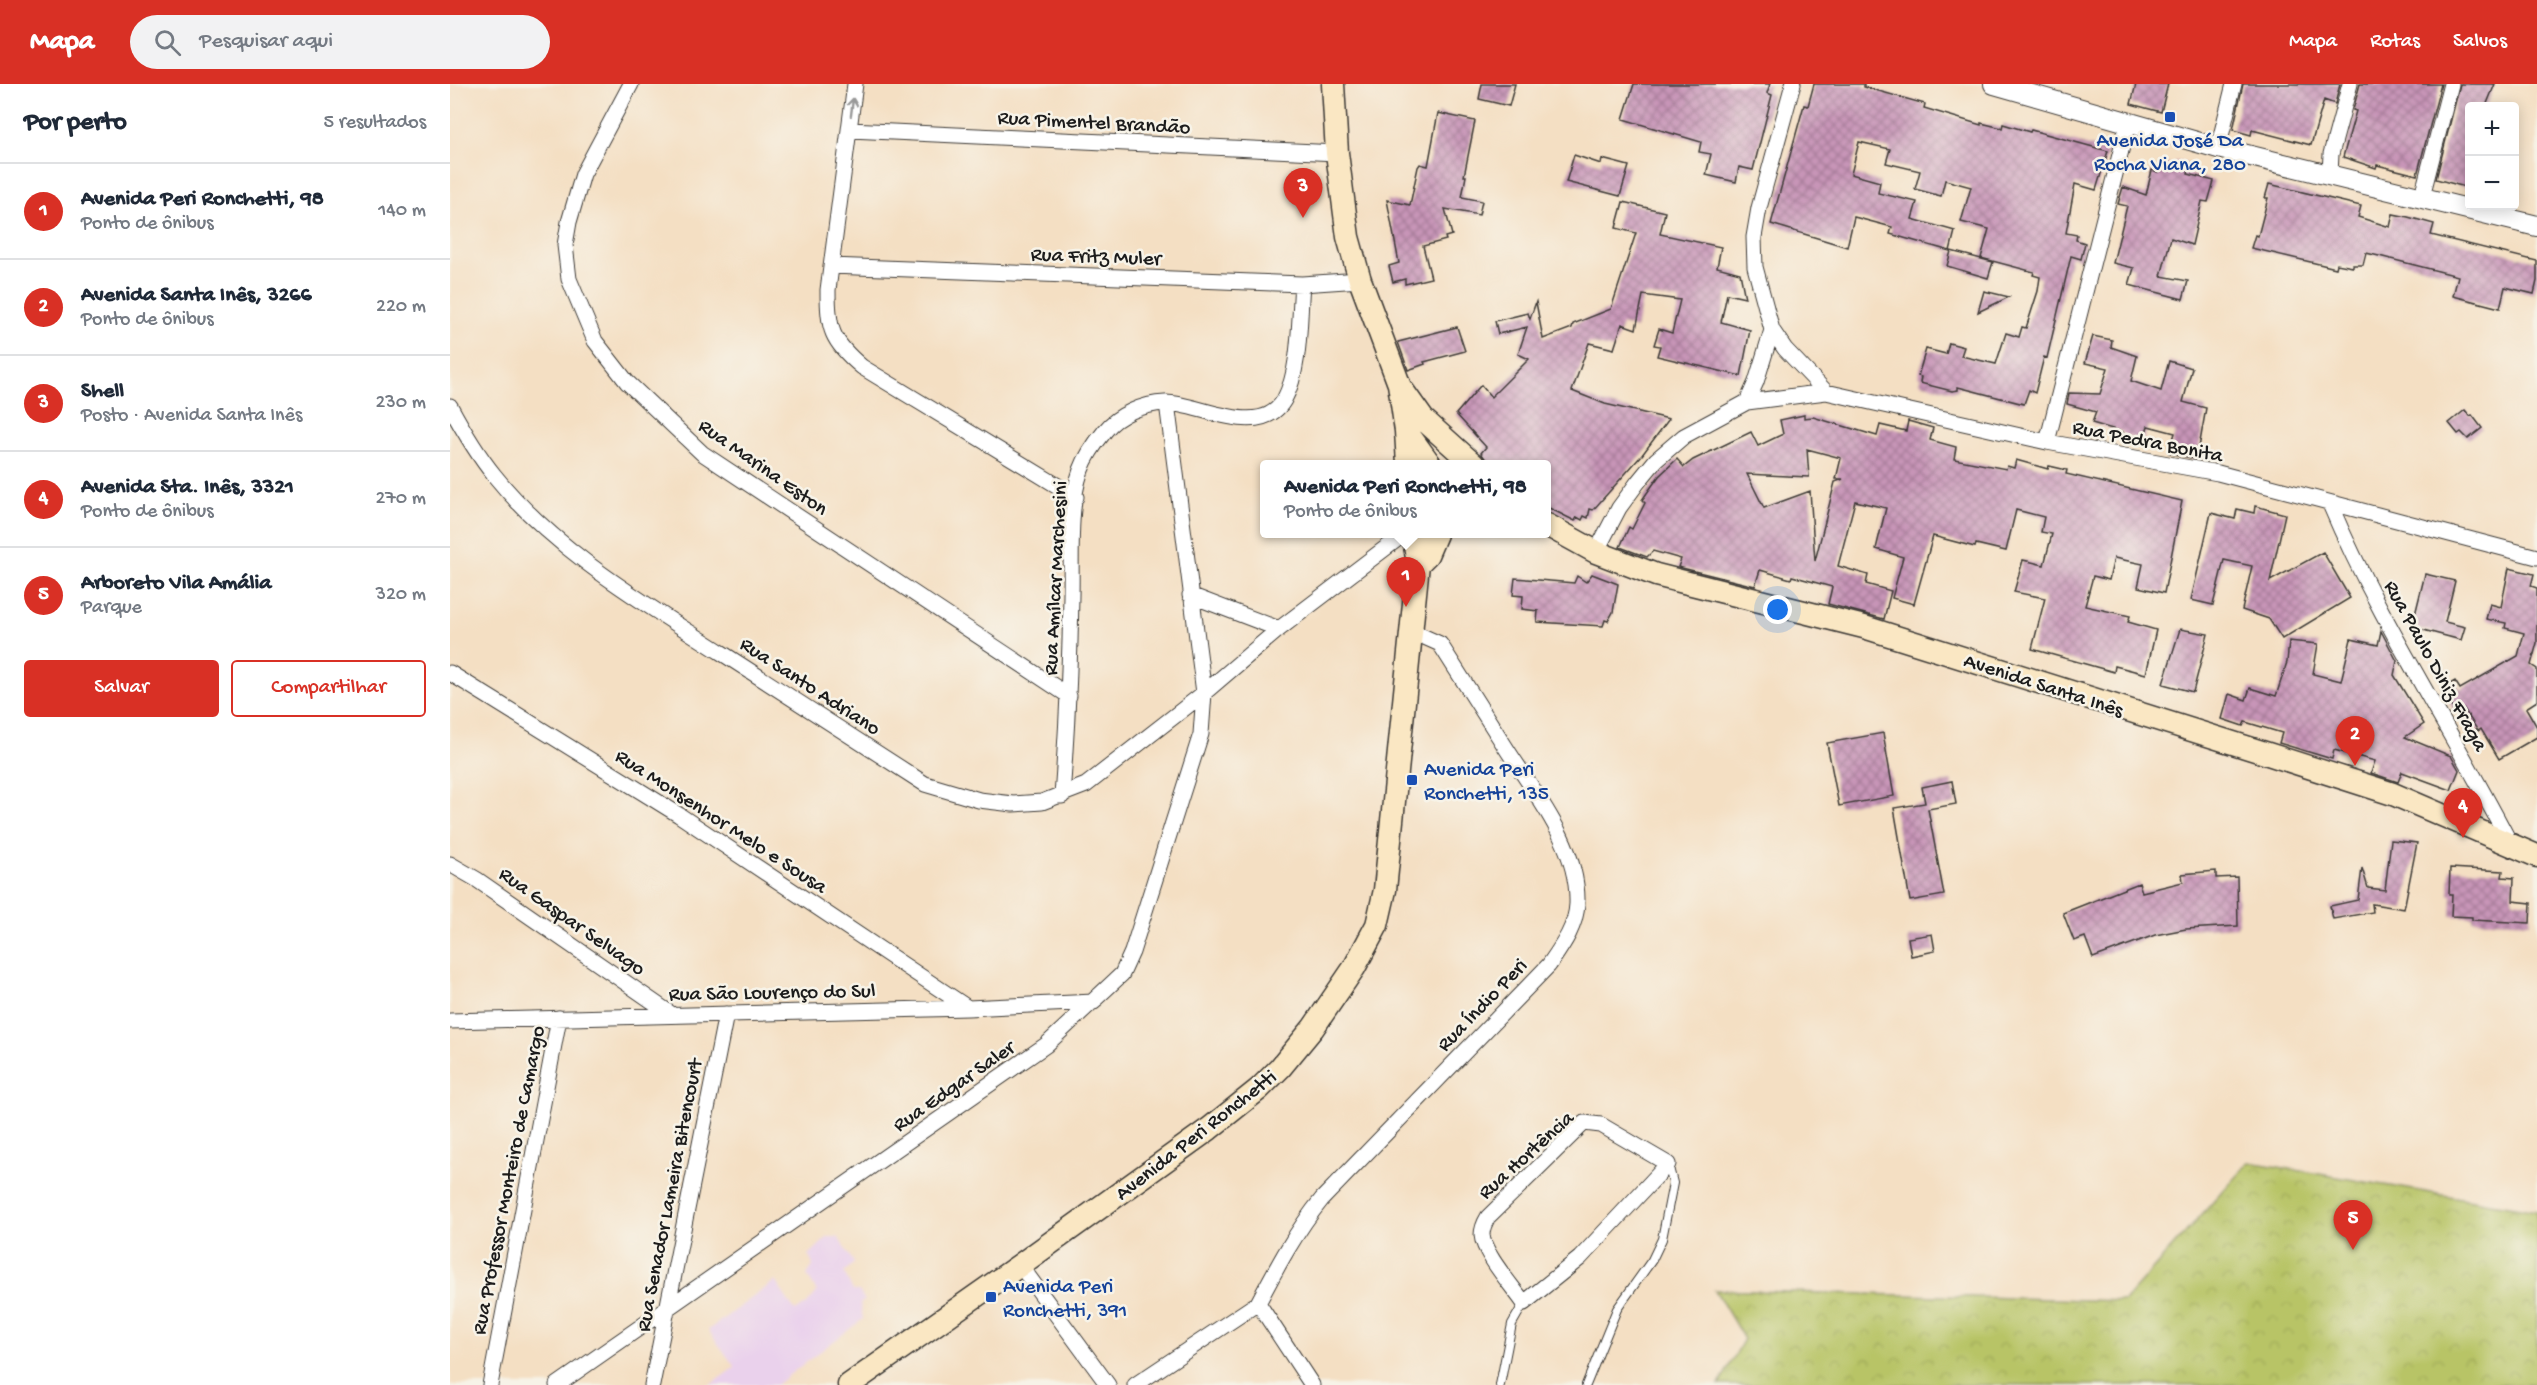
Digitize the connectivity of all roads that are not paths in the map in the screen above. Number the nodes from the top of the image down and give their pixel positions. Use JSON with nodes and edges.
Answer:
{"nodes":[{"id":1,"x":631,"y":84,"type":"edge"},
{"id":2,"x":855,"y":84,"type":"edge"},
{"id":3,"x":1793,"y":84,"type":"edge"},
{"id":4,"x":1994,"y":84,"type":"edge"},
{"id":5,"x":2234,"y":84,"type":"edge"},
{"id":6,"x":2350,"y":84,"type":"edge"},
{"id":7,"x":2451,"y":84,"type":"edge"},
{"id":8,"x":1335,"y":86,"type":"edge"},
{"id":9,"x":2128,"y":123,"type":"junction"},
{"id":10,"x":850,"y":130,"type":"junction"},
{"id":11,"x":2218,"y":147,"type":"junction"},
{"id":12,"x":1337,"y":153,"type":"junction"},
{"id":13,"x":2330,"y":174,"type":"junction"},
{"id":14,"x":2422,"y":196,"type":"junction"},
{"id":15,"x":2537,"y":226,"type":"edge"},
{"id":16,"x":831,"y":266,"type":"junction"},
{"id":17,"x":1360,"y":280,"type":"junction"},
{"id":18,"x":1302,"y":284,"type":"junction"},
{"id":19,"x":1772,"y":330,"type":"junction"},
{"id":20,"x":1826,"y":392,"type":"junction"},
{"id":21,"x":1746,"y":402,"type":"junction"},
{"id":22,"x":1167,"y":403,"type":"junction"},
{"id":23,"x":450,"y":406,"type":"edge"},
{"id":24,"x":1415,"y":425,"type":"junction"},
{"id":25,"x":2047,"y":442,"type":"junction"},
{"id":26,"x":1409,"y":460,"type":"edge"},
{"id":27,"x":1428,"y":460,"type":"edge"},
{"id":28,"x":1444,"y":460,"type":"edge"},
{"id":29,"x":1466,"y":460,"type":"edge"},
{"id":30,"x":1076,"y":497,"type":"junction"},
{"id":31,"x":2330,"y":504,"type":"junction"},
{"id":32,"x":1551,"y":527,"type":"edge"},
{"id":33,"x":1399,"y":538,"type":"edge"},
{"id":34,"x":1414,"y":538,"type":"edge"},
{"id":35,"x":1434,"y":538,"type":"edge"},
{"id":36,"x":1596,"y":552,"type":"junction"},
{"id":37,"x":2537,"y":557,"type":"edge"},
{"id":38,"x":1418,"y":564,"type":"junction"},
{"id":39,"x":1190,"y":595,"type":"junction"},
{"id":40,"x":1279,"y":629,"type":"junction"},
{"id":41,"x":1411,"y":631,"type":"junction"},
{"id":42,"x":450,"y":673,"type":"edge"},
{"id":43,"x":1204,"y":693,"type":"junction"},
{"id":44,"x":1069,"y":696,"type":"junction"},
{"id":45,"x":1062,"y":796,"type":"junction"},
{"id":46,"x":2511,"y":845,"type":"junction"},
{"id":47,"x":2537,"y":856,"type":"edge"},
{"id":48,"x":450,"y":864,"type":"edge"},
{"id":49,"x":1094,"y":1002,"type":"junction"},
{"id":50,"x":968,"y":1008,"type":"junction"},
{"id":51,"x":671,"y":1014,"type":"junction"},
{"id":52,"x":726,"y":1014,"type":"junction"},
{"id":53,"x":559,"y":1018,"type":"junction"},
{"id":54,"x":450,"y":1021,"type":"edge"},
{"id":55,"x":1668,"y":1164,"type":"junction"},
{"id":56,"x":1020,"y":1265,"type":"junction"},
{"id":57,"x":1258,"y":1303,"type":"junction"},
{"id":58,"x":1524,"y":1303,"type":"junction"},
{"id":59,"x":666,"y":1311,"type":"junction"},
{"id":60,"x":490,"y":1385,"type":"edge"},
{"id":61,"x":557,"y":1385,"type":"edge"},
{"id":62,"x":652,"y":1385,"type":"edge"},
{"id":63,"x":849,"y":1385,"type":"edge"},
{"id":64,"x":1108,"y":1385,"type":"edge"},
{"id":65,"x":1136,"y":1385,"type":"edge"},
{"id":66,"x":1312,"y":1385,"type":"edge"},
{"id":67,"x":1500,"y":1385,"type":"edge"},
{"id":68,"x":1586,"y":1385,"type":"edge"}],
"edges":[{"from":1,"to":44,"type":"street","name":"Rua Marina Eston"},
{"from":10,"to":2,"type":"street","one_way":true},
{"from":3,"to":19,"type":"street"},
{"from":4,"to":9,"type":"street"},
{"from":5,"to":11,"type":"street"},
{"from":6,"to":13,"type":"street"},
{"from":7,"to":14,"type":"street"},
{"from":8,"to":12,"type":"main road"},
{"from":9,"to":11,"type":"street"},
{"from":9,"to":25,"type":"street"},
{"from":10,"to":12,"type":"street","name":"Rua Pimentel Brandão"},
{"from":10,"to":16,"type":"street"},
{"from":11,"to":13,"type":"street"},
{"from":12,"to":17,"type":"main road"},
{"from":13,"to":14,"type":"street"},
{"from":14,"to":15,"type":"street"},
{"from":16,"to":18,"type":"street","name":"Rua Fritz Muler"},
{"from":16,"to":30,"type":"street"},
{"from":17,"to":18,"type":"street","name":"Rua Fritz Muler"},
{"from":17,"to":24,"type":"main road"},
{"from":18,"to":22,"type":"street","name":"Rua Amílcar Marchesini"},
{"from":19,"to":20,"type":"street"},
{"from":19,"to":21,"type":"street"},
{"from":20,"to":21,"type":"street","name":"Rua Pedra Bonita"},
{"from":20,"to":25,"type":"street","name":"Rua Pedra Bonita"},
{"from":21,"to":36,"type":"street"},
{"from":22,"to":30,"type":"street","name":"Rua Amílcar Marchesini"},
{"from":22,"to":39,"type":"street","name":"Rua Edgar Saler"},
{"from":23,"to":45,"type":"street","name":"Rua Santo Adriano"},
{"from":24,"to":26,"type":"main road"},
{"from":24,"to":27,"type":"main road"},
{"from":24,"to":28,"type":"main road"},
{"from":24,"to":29,"type":"main road"},
{"from":25,"to":31,"type":"street","name":"Rua Pedra Bonita"},
{"from":30,"to":44,"type":"street","name":"Rua Amílcar Marchesini"},
{"from":31,"to":37,"type":"street","name":"Rua Pedra Bonita"},
{"from":31,"to":46,"type":"street","name":"Rua Paulo Diniz Fraga"},
{"from":32,"to":36,"type":"main road","name":"Avenida Santa Inês"},
{"from":33,"to":40,"type":"street","name":"Rua Santo Adriano"},
{"from":34,"to":38,"type":"main road"},
{"from":35,"to":38,"type":"main road"},
{"from":36,"to":46,"type":"main road","name":"Avenida Santa Inês"},
{"from":38,"to":41,"type":"main road","name":"Avenida Peri Ronchetti"},
{"from":39,"to":40,"type":"street"},
{"from":39,"to":43,"type":"street","name":"Rua Edgar Saler"},
{"from":40,"to":43,"type":"street","name":"Rua Santo Adriano"},
{"from":41,"to":56,"type":"main road","name":"Avenida Peri Ronchetti"},
{"from":41,"to":57,"type":"street","name":"Rua Índio Peri"},
{"from":42,"to":50,"type":"street","name":"Rua Monsenhor Melo e Sousa"},
{"from":43,"to":45,"type":"street","name":"Rua Santo Adriano"},
{"from":43,"to":49,"type":"street","name":"Rua Edgar Saler"},
{"from":44,"to":45,"type":"street","name":"Rua Amílcar Marchesini"},
{"from":46,"to":47,"type":"main road","name":"Avenida Santa Inês"},
{"from":48,"to":51,"type":"street","name":"Rua Gaspar Selvago"},
{"from":49,"to":50,"type":"street","name":"Rua São Lourenço do Sul"},
{"from":49,"to":59,"type":"street","name":"Rua Edgar Saler"},
{"from":50,"to":52,"type":"street","name":"Rua São Lourenço do Sul"},
{"from":51,"to":52,"type":"street","name":"Rua São Lourenço do Sul"},
{"from":51,"to":53,"type":"street","name":"Rua São Lourenço do Sul"},
{"from":52,"to":59,"type":"street","name":"Rua Senador Lameira Bitencourt"},
{"from":53,"to":54,"type":"street","name":"Rua São Lourenço do Sul"},
{"from":53,"to":60,"type":"street","name":"Rua Professor Monteiro de Camargo"},
{"from":55,"to":58,"type":"street"},
{"from":55,"to":58,"type":"street","name":"Rua Hortência"},
{"from":55,"to":68,"type":"lane"},
{"from":56,"to":63,"type":"main road","name":"Avenida Peri Ronchetti"},
{"from":56,"to":64,"type":"street"},
{"from":57,"to":65,"type":"street"},
{"from":57,"to":66,"type":"street"},
{"from":58,"to":67,"type":"lane"},
{"from":59,"to":61,"type":"street","name":"Rua Edgar Saler"},
{"from":59,"to":62,"type":"street","name":"Rua Senador Lameira Bitencourt"}]}
